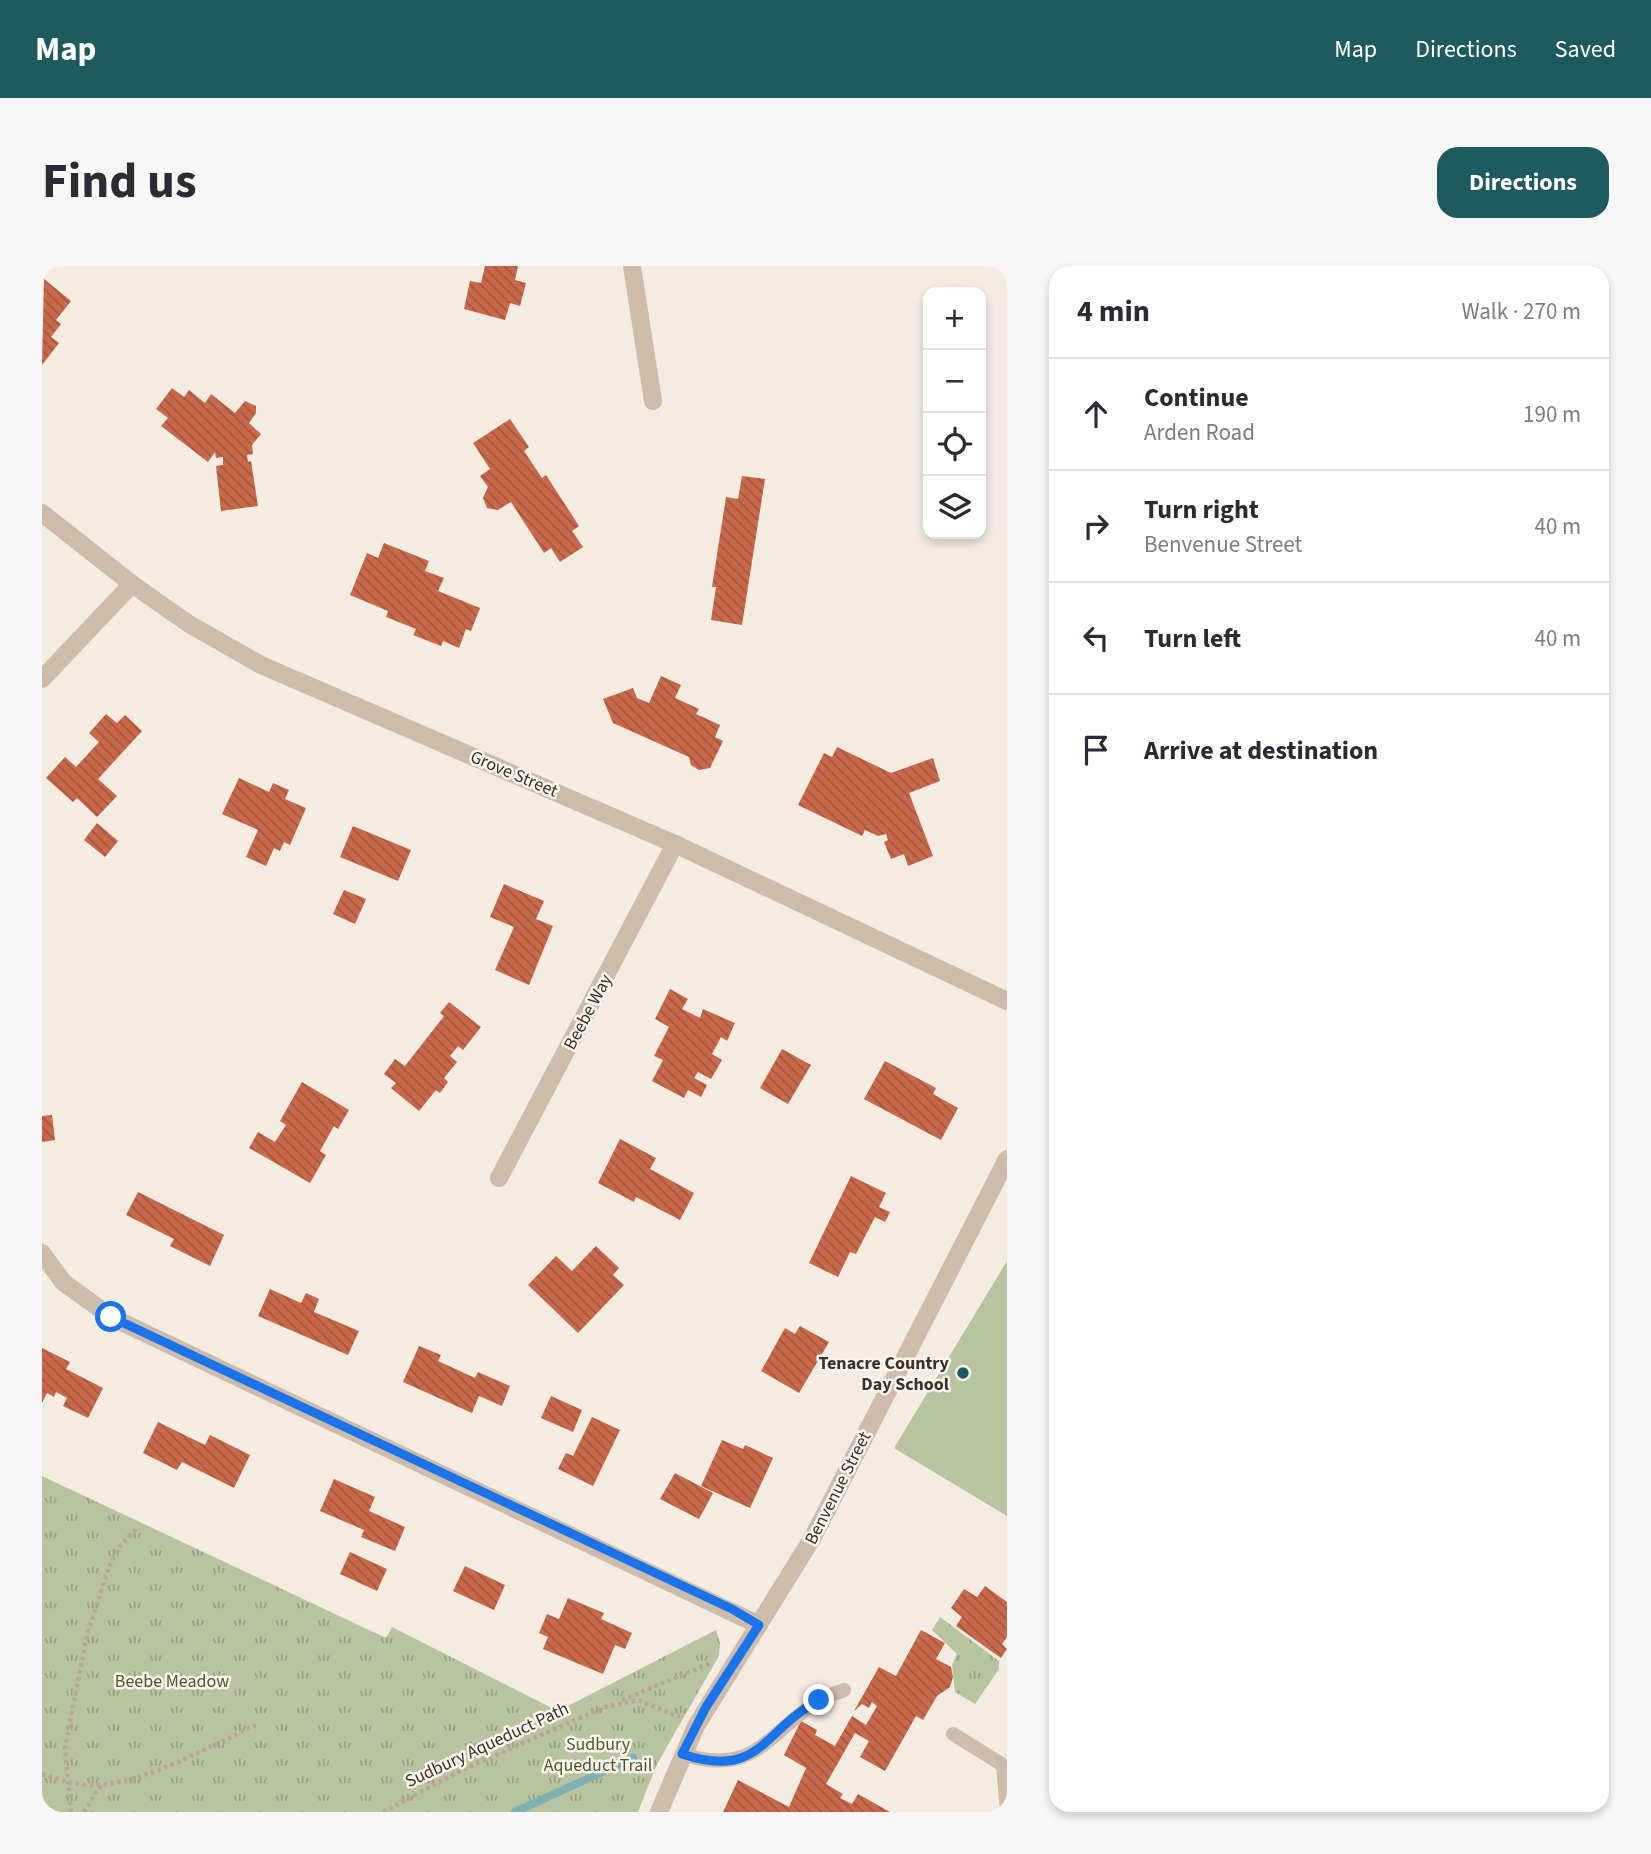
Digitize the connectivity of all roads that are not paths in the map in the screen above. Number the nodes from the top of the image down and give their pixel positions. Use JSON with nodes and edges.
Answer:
{"nodes":[{"id":1,"x":632,"y":266,"type":"edge"},
{"id":2,"x":653,"y":401,"type":"dead end"},
{"id":3,"x":42,"y":513,"type":"edge"},
{"id":4,"x":132,"y":584,"type":"junction"},
{"id":5,"x":42,"y":679,"type":"edge"},
{"id":6,"x":675,"y":844,"type":"junction"},
{"id":7,"x":1007,"y":1001,"type":"edge"},
{"id":8,"x":1007,"y":1159,"type":"edge"},
{"id":9,"x":499,"y":1178,"type":"dead end"},
{"id":10,"x":42,"y":1253,"type":"edge"},
{"id":11,"x":759,"y":1625,"type":"junction"},
{"id":12,"x":844,"y":1690,"type":"dead end"},
{"id":13,"x":953,"y":1734,"type":"dead end"},
{"id":14,"x":682,"y":1754,"type":"junction"},
{"id":15,"x":659,"y":1812,"type":"edge"},
{"id":16,"x":1007,"y":1812,"type":"edge"}],
"edges":[{"from":1,"to":2,"type":"street"},
{"from":3,"to":4,"type":"street","name":"Grove Street"},
{"from":4,"to":5,"type":"street"},
{"from":4,"to":6,"type":"street","name":"Grove Street"},
{"from":6,"to":7,"type":"street","name":"Grove Street"},
{"from":6,"to":9,"type":"street","name":"Beebe Way"},
{"from":8,"to":11,"type":"street","name":"Benvenue Street"},
{"from":10,"to":11,"type":"street"},
{"from":11,"to":14,"type":"street","name":"Benvenue Street"},
{"from":12,"to":14,"type":"lane"},
{"from":13,"to":16,"type":"lane"},
{"from":14,"to":15,"type":"street","name":"Benvenue Street"}]}
